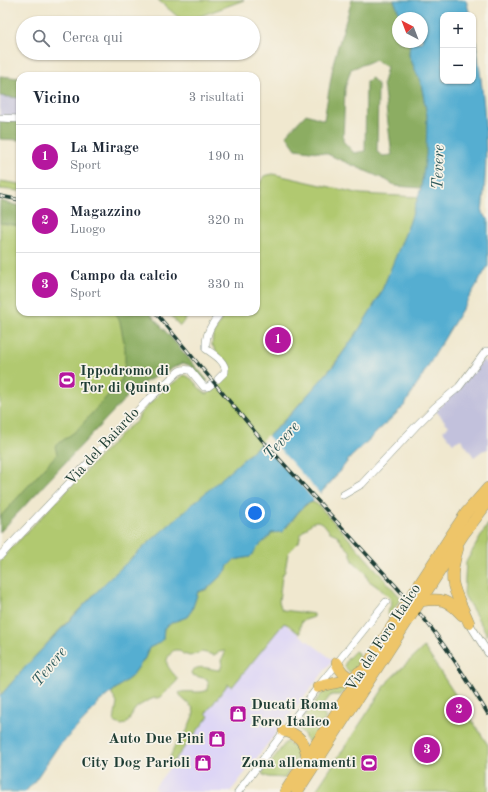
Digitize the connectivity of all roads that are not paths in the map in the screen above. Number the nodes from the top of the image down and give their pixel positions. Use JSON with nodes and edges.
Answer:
{"nodes":[{"id":1,"x":0,"y":118,"type":"edge"},
{"id":2,"x":16,"y":119,"type":"edge"},
{"id":3,"x":218,"y":316,"type":"edge"},
{"id":4,"x":488,"y":351,"type":"edge"},
{"id":5,"x":218,"y":379,"type":"dead end"},
{"id":6,"x":212,"y":384,"type":"dead end"},
{"id":7,"x":488,"y":488,"type":"edge"},
{"id":8,"x":343,"y":495,"type":"dead end"},
{"id":9,"x":488,"y":502,"type":"edge"},
{"id":10,"x":463,"y":535,"type":"junction"},
{"id":11,"x":0,"y":556,"type":"edge"},
{"id":12,"x":420,"y":601,"type":"junction"},
{"id":13,"x":386,"y":602,"type":"dead end"},
{"id":14,"x":469,"y":623,"type":"junction"},
{"id":15,"x":488,"y":653,"type":"edge"},
{"id":16,"x":374,"y":655,"type":"junction"},
{"id":17,"x":337,"y":663,"type":"junction"},
{"id":18,"x":352,"y":679,"type":"junction"},
{"id":19,"x":318,"y":687,"type":"junction"},
{"id":20,"x":284,"y":731,"type":"junction"},
{"id":21,"x":307,"y":757,"type":"junction"},
{"id":22,"x":238,"y":792,"type":"edge"},
{"id":23,"x":285,"y":792,"type":"edge"},
{"id":24,"x":297,"y":792,"type":"edge"}],
"edges":[{"from":1,"to":2,"type":"street"},
{"from":3,"to":5,"type":"street"},
{"from":4,"to":8,"type":"street"},
{"from":6,"to":11,"type":"street","name":"Via del Baiardo"},
{"from":7,"to":16,"type":"highway","name":"Via del Foro Italico"},
{"from":9,"to":10,"type":"highway","name":"Via del Foro Italico"},
{"from":10,"to":12,"type":"highway","name":"Via del Foro Italico"},
{"from":10,"to":14,"type":"highway"},
{"from":12,"to":14,"type":"highway"},
{"from":12,"to":24,"type":"highway","name":"Via del Foro Italico"},
{"from":13,"to":17,"type":"street","name":"Via del Foro Italico"},
{"from":14,"to":15,"type":"street"},
{"from":16,"to":18,"type":"highway"},
{"from":16,"to":21,"type":"highway","name":"Via del Foro Italico"},
{"from":17,"to":18,"type":"highway"},
{"from":17,"to":19,"type":"street","name":"Via del Foro Italico"},
{"from":18,"to":19,"type":"highway"},
{"from":19,"to":20,"type":"street","name":"Via del Foro Italico"},
{"from":20,"to":21,"type":"highway"},
{"from":20,"to":22,"type":"street","name":"Via del Foro Italico"},
{"from":21,"to":23,"type":"highway","name":"Via del Foro Italico"}]}
